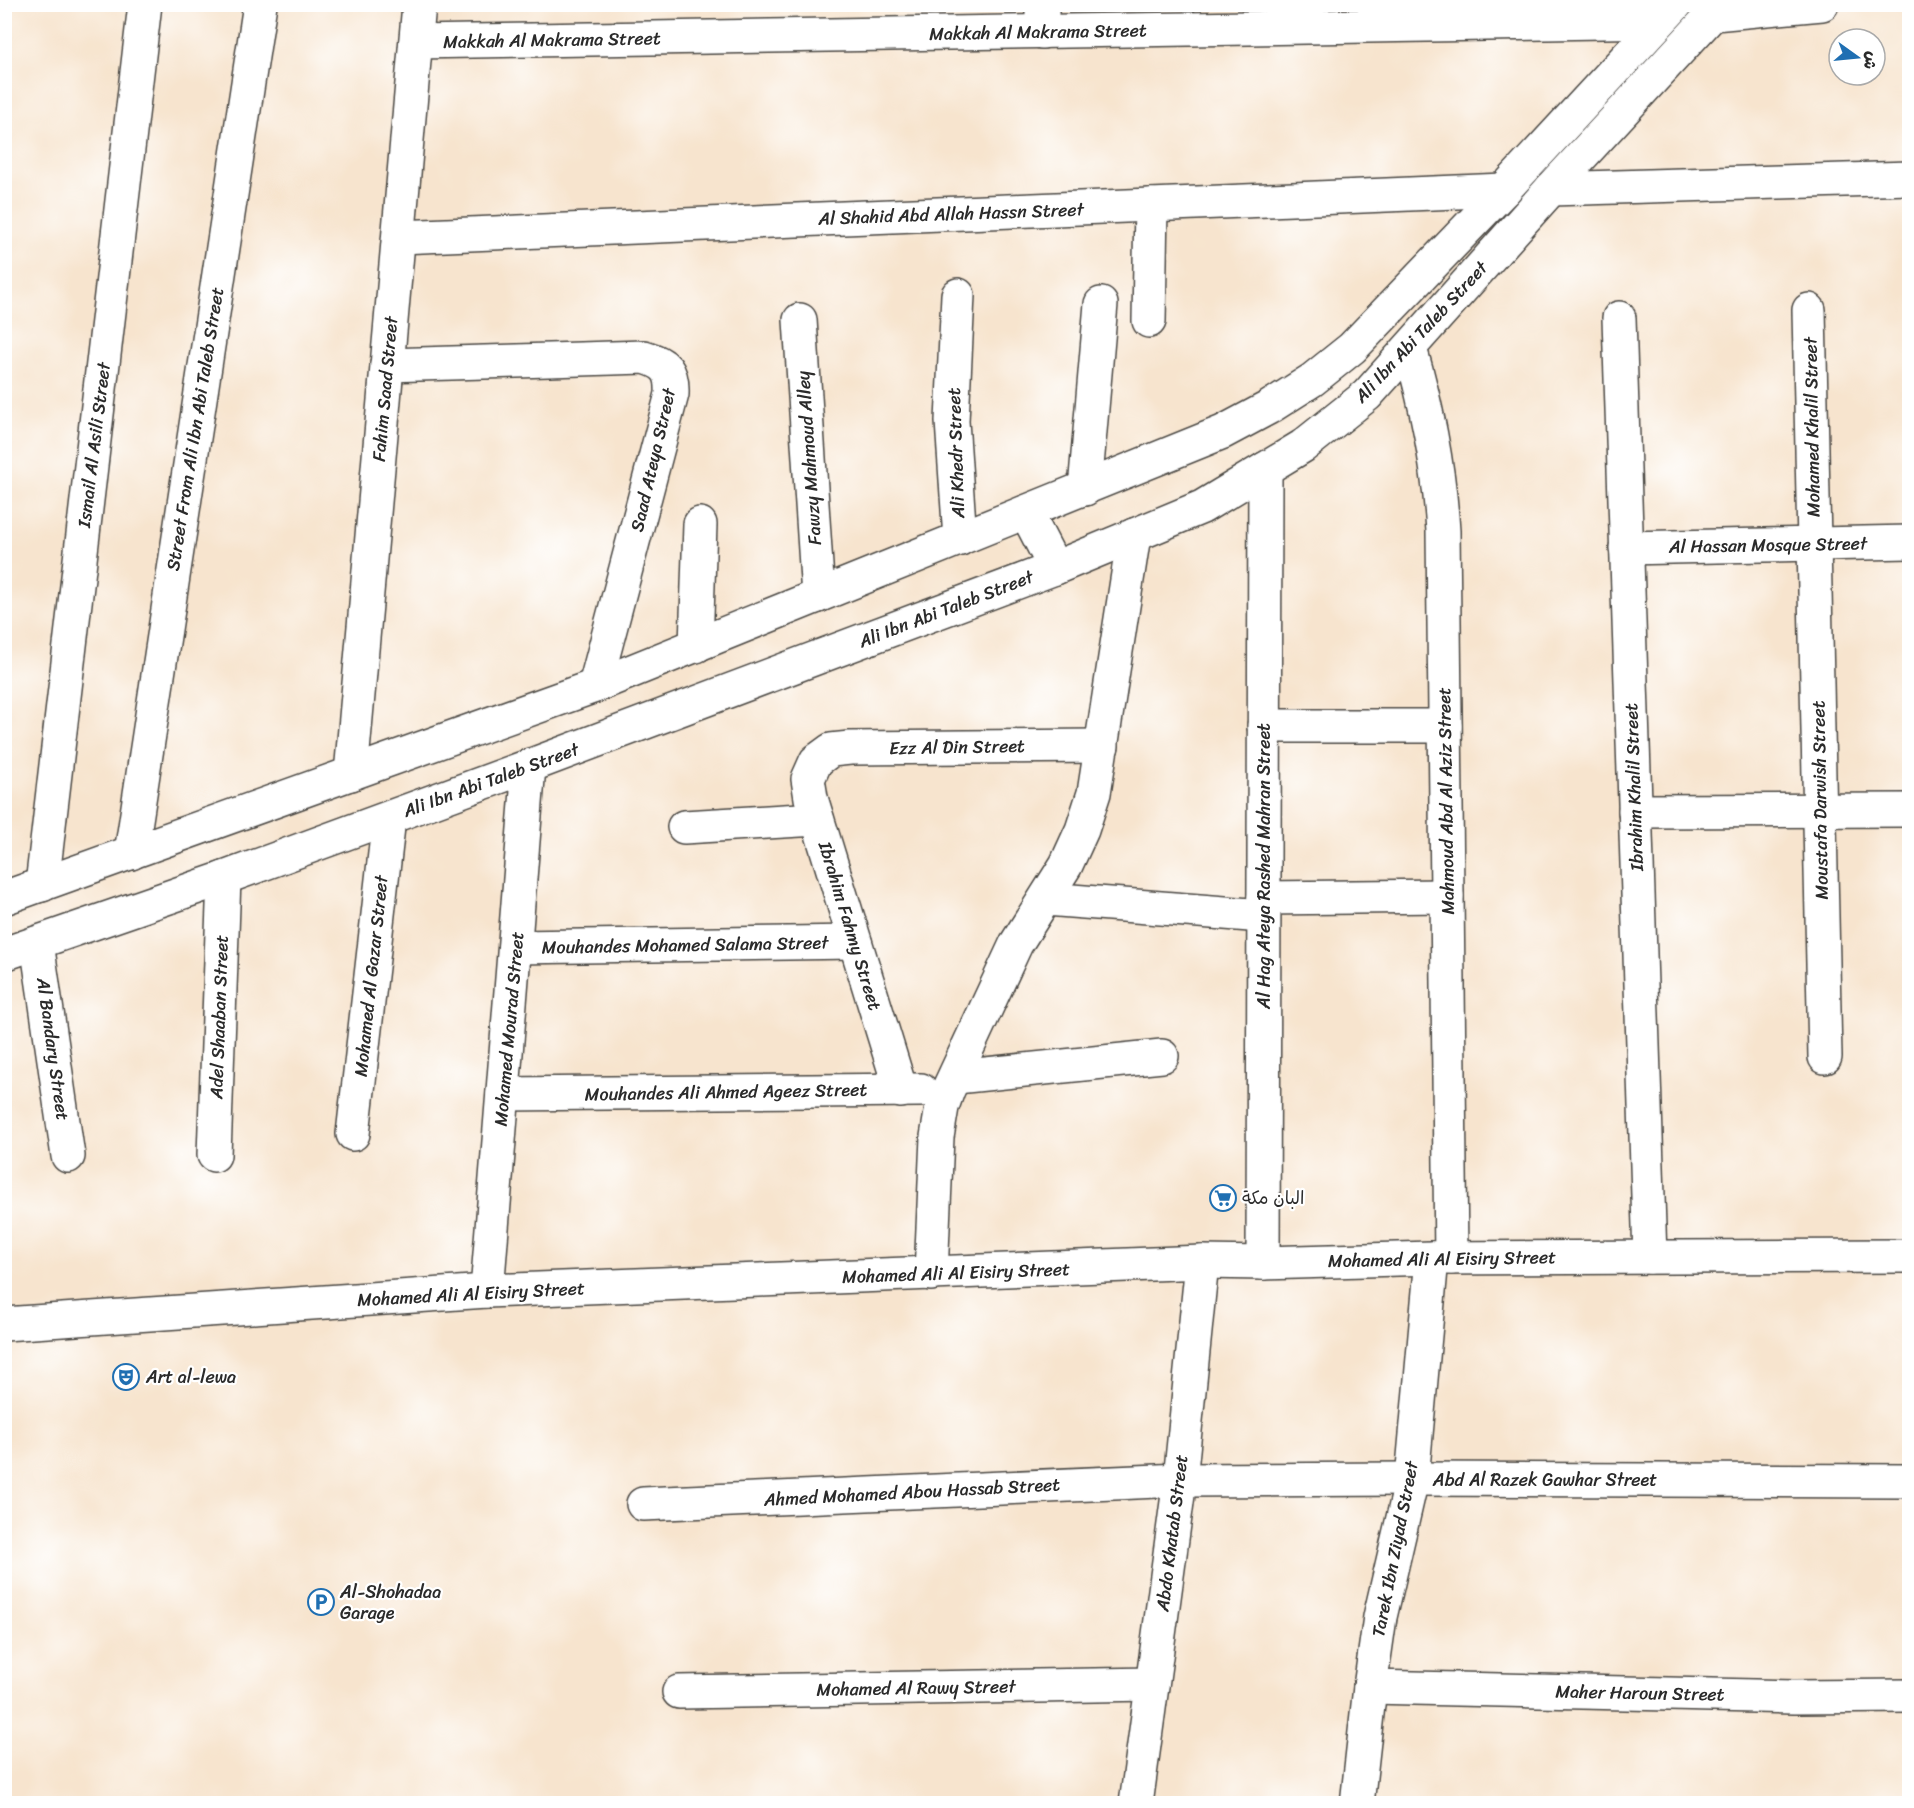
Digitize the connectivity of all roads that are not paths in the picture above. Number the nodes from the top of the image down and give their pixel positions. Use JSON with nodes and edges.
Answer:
{"nodes":[{"id":1,"x":145,"y":4,"type":"edge"},
{"id":2,"x":260,"y":4,"type":"edge"},
{"id":3,"x":419,"y":4,"type":"edge"},
{"id":4,"x":1822,"y":4,"type":"edge"},
{"id":5,"x":1718,"y":9,"type":"edge"},
{"id":6,"x":1668,"y":13,"type":"edge"},
{"id":7,"x":1042,"y":18,"type":"edge"},
{"id":8,"x":416,"y":42,"type":"junction"},
{"id":9,"x":1910,"y":178,"type":"edge"},
{"id":10,"x":1551,"y":189,"type":"junction"},
{"id":11,"x":1504,"y":190,"type":"junction"},
{"id":12,"x":1151,"y":206,"type":"junction"},
{"id":13,"x":399,"y":237,"type":"junction"},
{"id":14,"x":958,"y":295,"type":"dead end"},
{"id":15,"x":1101,"y":304,"type":"dead end"},
{"id":16,"x":1809,"y":309,"type":"dead end"},
{"id":17,"x":1619,"y":318,"type":"dead end"},
{"id":18,"x":800,"y":321,"type":"dead end"},
{"id":19,"x":1149,"y":321,"type":"dead end"},
{"id":20,"x":1410,"y":348,"type":"junction"},
{"id":21,"x":387,"y":365,"type":"junction"},
{"id":22,"x":1265,"y":469,"type":"junction"},
{"id":23,"x":1085,"y":489,"type":"junction"},
{"id":24,"x":1026,"y":512,"type":"junction"},
{"id":25,"x":700,"y":524,"type":"dead end"},
{"id":26,"x":1134,"y":535,"type":"junction"},
{"id":27,"x":960,"y":539,"type":"junction"},
{"id":28,"x":1910,"y":542,"type":"edge"},
{"id":29,"x":1814,"y":543,"type":"junction"},
{"id":30,"x":1626,"y":548,"type":"junction"},
{"id":31,"x":1055,"y":568,"type":"junction"},
{"id":32,"x":818,"y":596,"type":"junction"},
{"id":33,"x":696,"y":646,"type":"junction"},
{"id":34,"x":595,"y":686,"type":"junction"},
{"id":35,"x":1264,"y":726,"type":"junction"},
{"id":36,"x":1445,"y":726,"type":"junction"},
{"id":37,"x":1102,"y":746,"type":"junction"},
{"id":38,"x":816,"y":761,"type":"joint"},
{"id":39,"x":529,"y":766,"type":"junction"},
{"id":40,"x":351,"y":774,"type":"junction"},
{"id":41,"x":1820,"y":810,"type":"junction"},
{"id":42,"x":1910,"y":810,"type":"edge"},
{"id":43,"x":1635,"y":811,"type":"junction"},
{"id":44,"x":389,"y":818,"type":"junction"},
{"id":45,"x":817,"y":819,"type":"junction"},
{"id":46,"x":684,"y":827,"type":"dead end"},
{"id":47,"x":131,"y":853,"type":"junction"},
{"id":48,"x":224,"y":878,"type":"junction"},
{"id":49,"x":42,"y":885,"type":"junction"},
{"id":50,"x":1447,"y":896,"type":"junction"},
{"id":51,"x":4,"y":898,"type":"edge"},
{"id":52,"x":1046,"y":899,"type":"junction"},
{"id":53,"x":1264,"y":907,"type":"junction"},
{"id":54,"x":855,"y":942,"type":"junction"},
{"id":55,"x":38,"y":943,"type":"junction"},
{"id":56,"x":515,"y":947,"type":"junction"},
{"id":57,"x":4,"y":954,"type":"edge"},
{"id":58,"x":1162,"y":1056,"type":"dead end"},
{"id":59,"x":1825,"y":1058,"type":"dead end"},
{"id":60,"x":952,"y":1083,"type":"junction"},
{"id":61,"x":901,"y":1091,"type":"junction"},
{"id":62,"x":503,"y":1095,"type":"junction"},
{"id":63,"x":353,"y":1134,"type":"dead end"},
{"id":64,"x":214,"y":1155,"type":"dead end"},
{"id":65,"x":68,"y":1156,"type":"dead end"},
{"id":66,"x":1910,"y":1256,"type":"edge"},
{"id":67,"x":1650,"y":1257,"type":"junction"},
{"id":68,"x":1441,"y":1258,"type":"junction"},
{"id":69,"x":1202,"y":1262,"type":"junction"},
{"id":70,"x":1263,"y":1263,"type":"junction"},
{"id":71,"x":931,"y":1274,"type":"junction"},
{"id":72,"x":487,"y":1291,"type":"junction"},
{"id":73,"x":4,"y":1324,"type":"edge"},
{"id":74,"x":1412,"y":1479,"type":"junction"},
{"id":75,"x":1180,"y":1480,"type":"junction"},
{"id":76,"x":1910,"y":1481,"type":"edge"},
{"id":77,"x":643,"y":1504,"type":"dead end"},
{"id":78,"x":1152,"y":1684,"type":"junction"},
{"id":79,"x":1370,"y":1687,"type":"junction"},
{"id":80,"x":680,"y":1692,"type":"dead end"},
{"id":81,"x":1910,"y":1696,"type":"edge"},
{"id":82,"x":1136,"y":1803,"type":"edge"},
{"id":83,"x":1357,"y":1803,"type":"edge"}],
"edges":[{"from":1,"to":49,"type":"street","name":"Ismail Al Asili Street"},
{"from":2,"to":47,"type":"street","name":"Street From Ali Ibn Abi Taleb Street"},
{"from":3,"to":8,"type":"street","name":"Fahim Saad Street"},
{"from":4,"to":5,"type":"street"},
{"from":5,"to":10,"type":"street","name":"Ali Ibn Abi Taleb Street"},
{"from":6,"to":7,"type":"street","name":"Makkah Al Makrama Street"},
{"from":6,"to":11,"type":"street","name":"Ali Ibn Abi Taleb Street"},
{"from":7,"to":8,"type":"street","name":"Makkah Al Makrama Street"},
{"from":8,"to":13,"type":"street","name":"Fahim Saad Street"},
{"from":9,"to":10,"type":"street"},
{"from":10,"to":20,"type":"street","name":"Ali Ibn Abi Taleb Street"},
{"from":11,"to":12,"type":"street","name":"Al Shahid Abd Allah Hassn Street"},
{"from":11,"to":23,"type":"street","name":"Ali Ibn Abi Taleb Street"},
{"from":12,"to":13,"type":"street","name":"Al Shahid Abd Allah Hassn Street"},
{"from":12,"to":19,"type":"street"},
{"from":13,"to":21,"type":"street","name":"Fahim Saad Street"},
{"from":14,"to":27,"type":"street","name":"Ali Khedr Street"},
{"from":15,"to":23,"type":"street"},
{"from":16,"to":29,"type":"street","name":"Mohamed Khalil Street"},
{"from":17,"to":30,"type":"street","name":"Ibrahim Khalil Street"},
{"from":18,"to":32,"type":"street","name":"Fawzy Mahmoud Alley"},
{"from":20,"to":22,"type":"street","name":"Ali Ibn Abi Taleb Street"},
{"from":20,"to":36,"type":"street","name":"Mahmoud Abd Al Aziz Street"},
{"from":21,"to":34,"type":"street","name":"Saad Ateya Street"},
{"from":21,"to":40,"type":"street","name":"Fahim Saad Street"},
{"from":22,"to":26,"type":"street","name":"Ali Ibn Abi Taleb Street"},
{"from":22,"to":35,"type":"street","name":"Al Hag Ateya Rashed Mahran Street"},
{"from":23,"to":24,"type":"street","name":"Ali Ibn Abi Taleb Street"},
{"from":24,"to":27,"type":"street","name":"Ali Ibn Abi Taleb Street"},
{"from":24,"to":31,"type":"street"},
{"from":25,"to":33,"type":"street"},
{"from":26,"to":31,"type":"street","name":"Ali Ibn Abi Taleb Street"},
{"from":26,"to":37,"type":"street"},
{"from":27,"to":32,"type":"street","name":"Ali Ibn Abi Taleb Street"},
{"from":28,"to":29,"type":"street","name":"Al Hassan Mosque Street"},
{"from":29,"to":30,"type":"street","name":"Al Hassan Mosque Street"},
{"from":29,"to":41,"type":"street","name":"Moustafa Darwish Street"},
{"from":30,"to":43,"type":"street","name":"Ibrahim Khalil Street"},
{"from":31,"to":39,"type":"street","name":"Ali Ibn Abi Taleb Street"},
{"from":32,"to":33,"type":"street","name":"Ali Ibn Abi Taleb Street"},
{"from":33,"to":34,"type":"street","name":"Ali Ibn Abi Taleb Street"},
{"from":34,"to":40,"type":"street","name":"Ali Ibn Abi Taleb Street"},
{"from":35,"to":36,"type":"street"},
{"from":35,"to":53,"type":"street","name":"Al Hag Ateya Rashed Mahran Street"},
{"from":36,"to":50,"type":"street","name":"Mahmoud Abd Al Aziz Street"},
{"from":37,"to":38,"type":"street","name":"Ezz Al Din Street"},
{"from":37,"to":52,"type":"street"},
{"from":38,"to":45,"type":"street","name":"Ibrahim Fahmy Street"},
{"from":39,"to":44,"type":"street","name":"Ali Ibn Abi Taleb Street"},
{"from":39,"to":56,"type":"street","name":"Mohamed Mourad Street"},
{"from":40,"to":47,"type":"street","name":"Ali Ibn Abi Taleb Street"},
{"from":41,"to":42,"type":"street"},
{"from":41,"to":43,"type":"street"},
{"from":41,"to":59,"type":"street","name":"Moustafa Darwish Street"},
{"from":43,"to":67,"type":"street","name":"Ibrahim Khalil Street"},
{"from":44,"to":48,"type":"street","name":"Ali Ibn Abi Taleb Street"},
{"from":44,"to":63,"type":"street","name":"Mohamed Al Gazar Street"},
{"from":45,"to":46,"type":"street"},
{"from":45,"to":54,"type":"street","name":"Ibrahim Fahmy Street"},
{"from":47,"to":49,"type":"street","name":"Ali Ibn Abi Taleb Street"},
{"from":48,"to":55,"type":"street","name":"Ali Ibn Abi Taleb Street"},
{"from":48,"to":64,"type":"street","name":"Adel Shaaban Street"},
{"from":49,"to":51,"type":"street","name":"Ali Ibn Abi Taleb Street"},
{"from":50,"to":53,"type":"street"},
{"from":50,"to":68,"type":"street","name":"Mahmoud Abd Al Aziz Street"},
{"from":52,"to":53,"type":"street"},
{"from":52,"to":60,"type":"street"},
{"from":53,"to":70,"type":"street","name":"Al Hag Ateya Rashed Mahran Street"},
{"from":54,"to":56,"type":"street","name":"Mouhandes Mohamed Salama Street"},
{"from":54,"to":61,"type":"street","name":"Ibrahim Fahmy Street"},
{"from":55,"to":57,"type":"street","name":"Ali Ibn Abi Taleb Street"},
{"from":55,"to":65,"type":"street","name":"Al Bandary Street"},
{"from":56,"to":62,"type":"street","name":"Mohamed Mourad Street"},
{"from":58,"to":60,"type":"street","name":"Mouhandes Ali Ahmed Ageez Street"},
{"from":60,"to":61,"type":"street","name":"Mouhandes Ali Ahmed Ageez Street"},
{"from":60,"to":71,"type":"street"},
{"from":61,"to":62,"type":"street","name":"Mouhandes Ali Ahmed Ageez Street"},
{"from":62,"to":72,"type":"street","name":"Mohamed Mourad Street"},
{"from":66,"to":67,"type":"street","name":"Mohamed Ali Al Eisiry Street"},
{"from":67,"to":68,"type":"street","name":"Mohamed Ali Al Eisiry Street"},
{"from":68,"to":70,"type":"street","name":"Mohamed Ali Al Eisiry Street"},
{"from":68,"to":74,"type":"street","name":"Tarek Ibn Ziyad Street"},
{"from":69,"to":70,"type":"street","name":"Mohamed Ali Al Eisiry Street"},
{"from":69,"to":71,"type":"street","name":"Mohamed Ali Al Eisiry Street"},
{"from":69,"to":75,"type":"street","name":"Abdo Khatab Street"},
{"from":71,"to":72,"type":"street","name":"Mohamed Ali Al Eisiry Street"},
{"from":72,"to":73,"type":"street","name":"Mohamed Ali Al Eisiry Street"},
{"from":74,"to":75,"type":"street","name":"Abd Al Razek Gawhar Street"},
{"from":74,"to":76,"type":"street","name":"Abd Al Razek Gawhar Street"},
{"from":74,"to":79,"type":"street","name":"Tarek Ibn Ziyad Street"},
{"from":75,"to":77,"type":"street","name":"Ahmed Mohamed Abou Hassab Street"},
{"from":75,"to":78,"type":"street","name":"Abdo Khatab Street"},
{"from":78,"to":80,"type":"street","name":"Mohamed Al Rawy Street"},
{"from":78,"to":82,"type":"street","name":"Abdo Khatab Street"},
{"from":79,"to":81,"type":"street","name":"Maher Haroun Street"},
{"from":79,"to":83,"type":"street","name":"Tarek Ibn Ziyad Street"}]}
